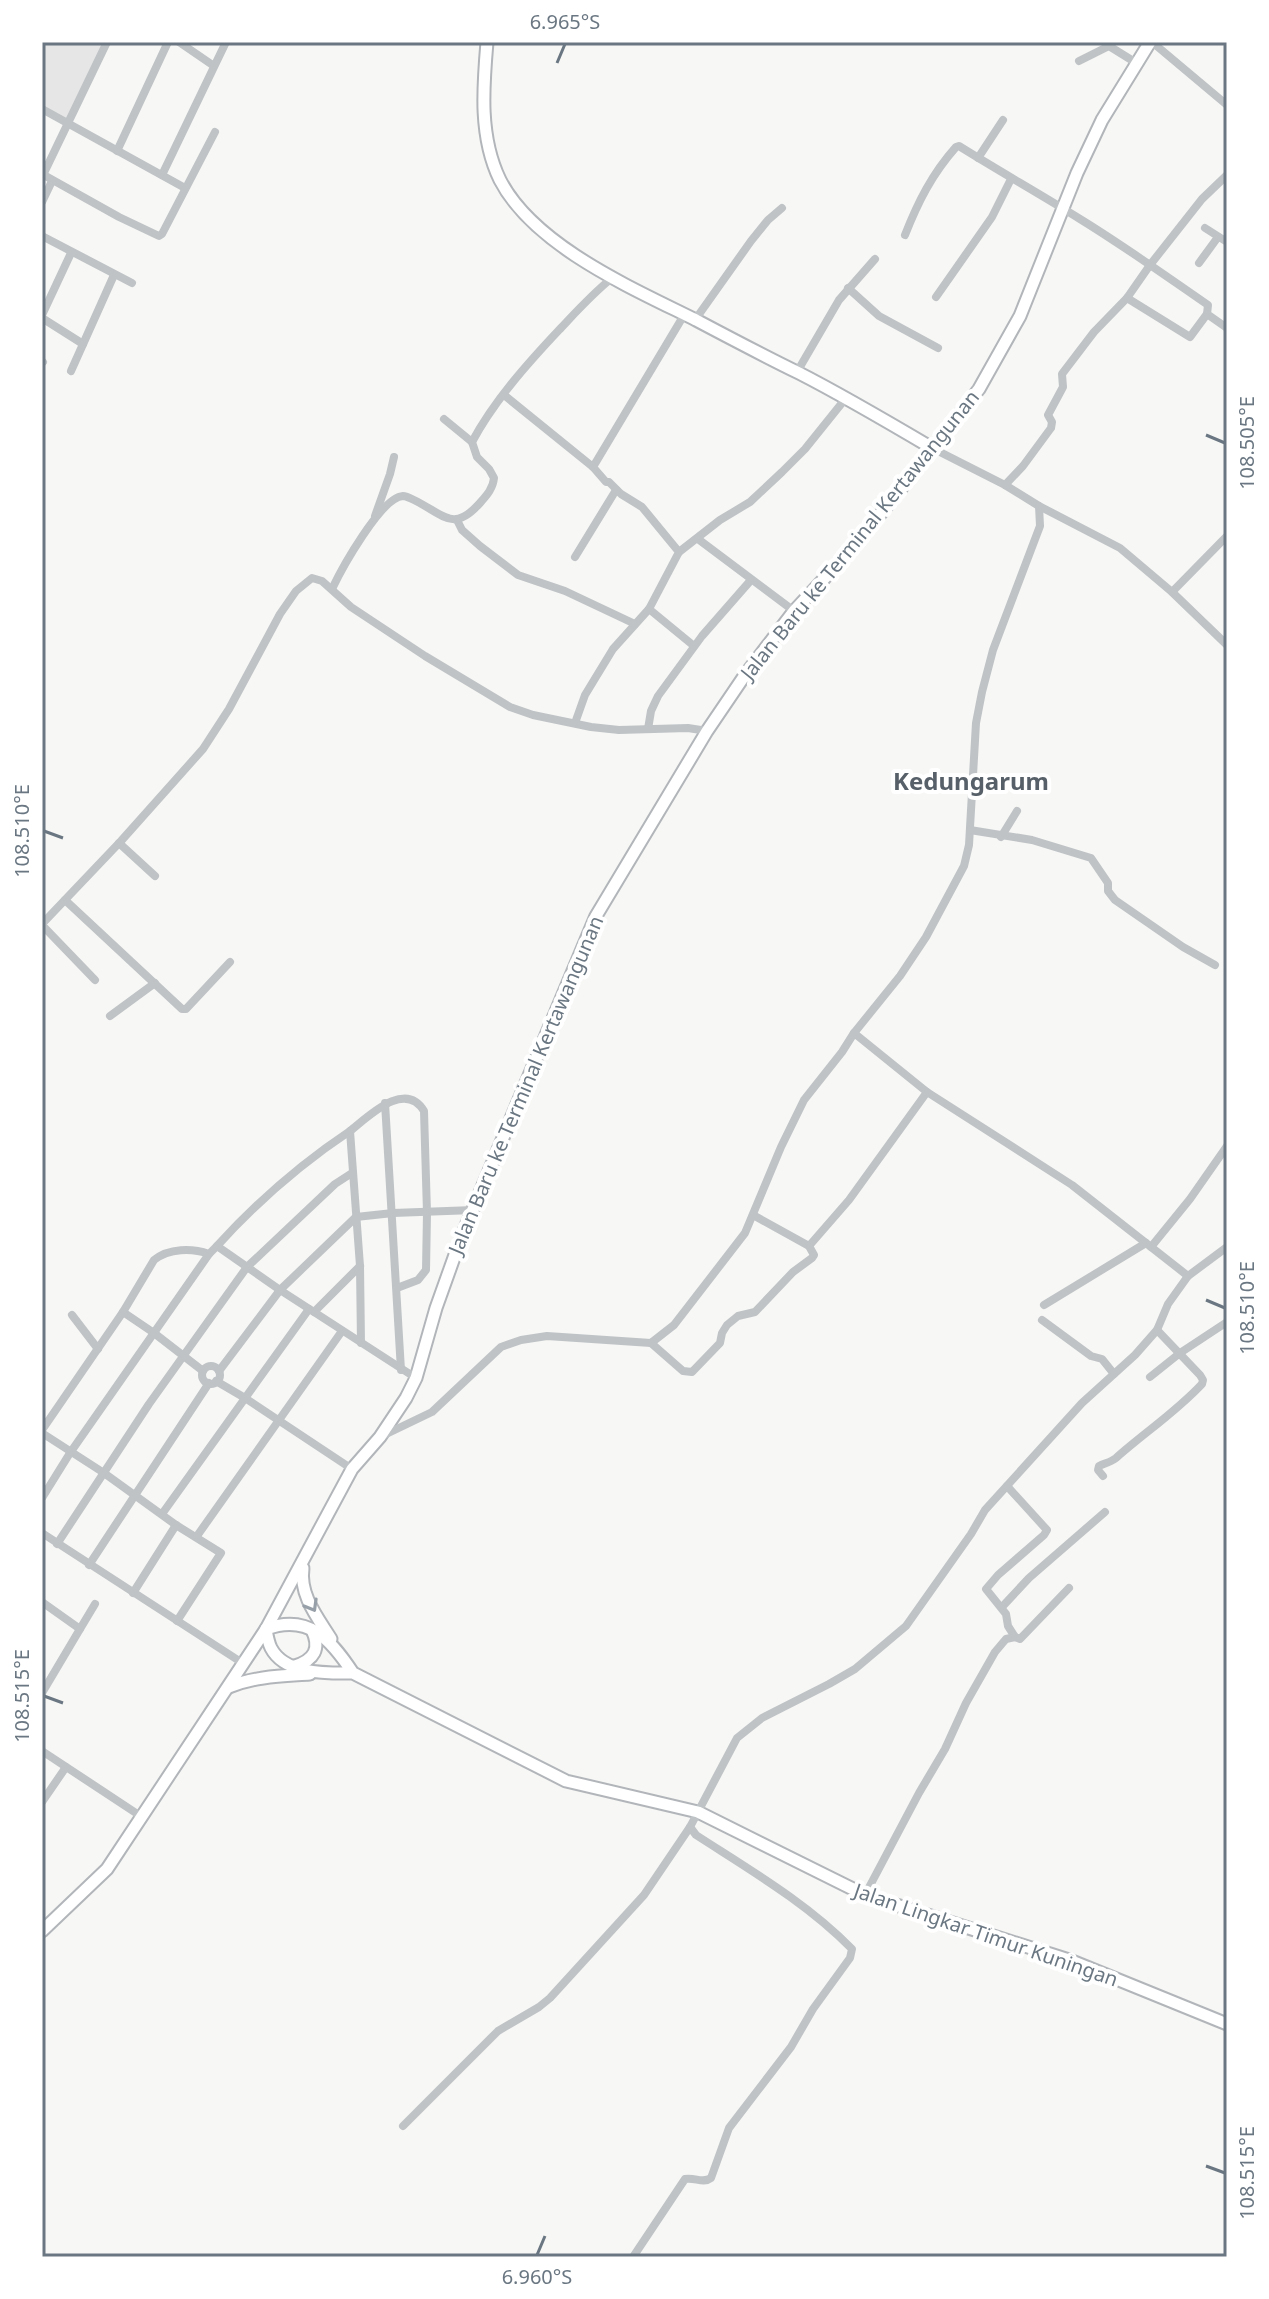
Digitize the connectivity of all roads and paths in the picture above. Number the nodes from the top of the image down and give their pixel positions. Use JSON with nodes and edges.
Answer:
{"nodes":[{"id":1,"x":107,"y":42,"type":"edge"},
{"id":2,"x":168,"y":42,"type":"edge"},
{"id":3,"x":179,"y":42,"type":"edge"},
{"id":4,"x":226,"y":42,"type":"edge"},
{"id":5,"x":487,"y":42,"type":"edge"},
{"id":6,"x":1151,"y":42,"type":"edge"},
{"id":7,"x":1079,"y":61,"type":"dead end"},
{"id":8,"x":1138,"y":64,"type":"junction"},
{"id":9,"x":214,"y":66,"type":"junction"},
{"id":10,"x":1227,"y":105,"type":"edge"},
{"id":11,"x":42,"y":109,"type":"edge"},
{"id":12,"x":1003,"y":120,"type":"dead end"},
{"id":13,"x":67,"y":124,"type":"junction"},
{"id":14,"x":215,"y":132,"type":"dead end"},
{"id":15,"x":117,"y":151,"type":"junction"},
{"id":16,"x":978,"y":158,"type":"junction"},
{"id":17,"x":43,"y":175,"type":"edge"},
{"id":18,"x":162,"y":175,"type":"junction"},
{"id":19,"x":1227,"y":175,"type":"edge"},
{"id":20,"x":1011,"y":179,"type":"junction"},
{"id":21,"x":52,"y":181,"type":"junction"},
{"id":22,"x":185,"y":188,"type":"junction"},
{"id":23,"x":42,"y":202,"type":"edge"},
{"id":24,"x":782,"y":208,"type":"dead end"},
{"id":25,"x":1063,"y":209,"type":"junction"},
{"id":26,"x":1205,"y":228,"type":"dead end"},
{"id":27,"x":905,"y":235,"type":"dead end"},
{"id":28,"x":42,"y":236,"type":"edge"},
{"id":29,"x":1218,"y":237,"type":"junction"},
{"id":30,"x":1227,"y":242,"type":"edge"},
{"id":31,"x":71,"y":253,"type":"junction"},
{"id":32,"x":875,"y":259,"type":"dead end"},
{"id":33,"x":1199,"y":263,"type":"dead end"},
{"id":34,"x":1150,"y":265,"type":"junction"},
{"id":35,"x":114,"y":275,"type":"junction"},
{"id":36,"x":612,"y":278,"type":"junction"},
{"id":37,"x":132,"y":283,"type":"dead end"},
{"id":38,"x":848,"y":288,"type":"junction"},
{"id":39,"x":936,"y":297,"type":"dead end"},
{"id":40,"x":1127,"y":298,"type":"junction"},
{"id":41,"x":1207,"y":314,"type":"junction"},
{"id":42,"x":42,"y":317,"type":"edge"},
{"id":43,"x":690,"y":317,"type":"junction"},
{"id":44,"x":1227,"y":328,"type":"edge"},
{"id":45,"x":83,"y":344,"type":"junction"},
{"id":46,"x":938,"y":348,"type":"dead end"},
{"id":47,"x":71,"y":371,"type":"dead end"},
{"id":48,"x":797,"y":372,"type":"junction"},
{"id":49,"x":504,"y":395,"type":"junction"},
{"id":50,"x":846,"y":398,"type":"junction"},
{"id":51,"x":444,"y":419,"type":"dead end"},
{"id":52,"x":472,"y":442,"type":"junction"},
{"id":53,"x":932,"y":448,"type":"junction"},
{"id":54,"x":394,"y":457,"type":"dead end"},
{"id":55,"x":593,"y":467,"type":"junction"},
{"id":56,"x":1005,"y":485,"type":"junction"},
{"id":57,"x":616,"y":490,"type":"junction"},
{"id":58,"x":1039,"y":506,"type":"junction"},
{"id":59,"x":457,"y":520,"type":"junction"},
{"id":60,"x":374,"y":521,"type":"junction"},
{"id":61,"x":1227,"y":536,"type":"edge"},
{"id":62,"x":698,"y":539,"type":"junction"},
{"id":63,"x":679,"y":552,"type":"junction"},
{"id":64,"x":575,"y":557,"type":"dead end"},
{"id":65,"x":751,"y":580,"type":"junction"},
{"id":66,"x":332,"y":589,"type":"junction"},
{"id":67,"x":1172,"y":592,"type":"junction"},
{"id":68,"x":649,"y":609,"type":"junction"},
{"id":69,"x":794,"y":611,"type":"junction"},
{"id":70,"x":635,"y":624,"type":"junction"},
{"id":71,"x":1227,"y":645,"type":"edge"},
{"id":72,"x":694,"y":646,"type":"junction"},
{"id":73,"x":575,"y":723,"type":"junction"},
{"id":74,"x":648,"y":729,"type":"junction"},
{"id":75,"x":707,"y":731,"type":"junction"},
{"id":76,"x":1017,"y":811,"type":"dead end"},
{"id":77,"x":970,"y":830,"type":"junction"},
{"id":78,"x":1001,"y":837,"type":"junction"},
{"id":79,"x":119,"y":843,"type":"junction"},
{"id":80,"x":155,"y":876,"type":"dead end"},
{"id":81,"x":65,"y":900,"type":"junction"},
{"id":82,"x":42,"y":924,"type":"edge"},
{"id":83,"x":230,"y":962,"type":"dead end"},
{"id":84,"x":1215,"y":965,"type":"dead end"},
{"id":85,"x":95,"y":980,"type":"dead end"},
{"id":86,"x":155,"y":983,"type":"junction"},
{"id":87,"x":110,"y":1016,"type":"dead end"},
{"id":88,"x":854,"y":1033,"type":"junction"},
{"id":89,"x":927,"y":1092,"type":"junction"},
{"id":90,"x":385,"y":1103,"type":"junction"},
{"id":91,"x":350,"y":1131,"type":"junction"},
{"id":92,"x":1227,"y":1146,"type":"edge"},
{"id":93,"x":352,"y":1173,"type":"junction"},
{"id":94,"x":474,"y":1210,"type":"junction"},
{"id":95,"x":393,"y":1213,"type":"junction"},
{"id":96,"x":427,"y":1213,"type":"junction"},
{"id":97,"x":753,"y":1215,"type":"junction"},
{"id":98,"x":356,"y":1217,"type":"junction"},
{"id":99,"x":1149,"y":1245,"type":"junction"},
{"id":100,"x":217,"y":1246,"type":"junction"},
{"id":101,"x":809,"y":1246,"type":"junction"},
{"id":102,"x":1227,"y":1247,"type":"edge"},
{"id":103,"x":209,"y":1254,"type":"junction"},
{"id":104,"x":360,"y":1266,"type":"junction"},
{"id":105,"x":247,"y":1267,"type":"junction"},
{"id":106,"x":1188,"y":1276,"type":"junction"},
{"id":107,"x":397,"y":1288,"type":"junction"},
{"id":108,"x":280,"y":1290,"type":"junction"},
{"id":109,"x":1044,"y":1305,"type":"dead end"},
{"id":110,"x":312,"y":1310,"type":"junction"},
{"id":111,"x":123,"y":1312,"type":"junction"},
{"id":112,"x":72,"y":1315,"type":"dead end"},
{"id":113,"x":1042,"y":1320,"type":"dead end"},
{"id":114,"x":1227,"y":1322,"type":"edge"},
{"id":115,"x":1157,"y":1330,"type":"junction"},
{"id":116,"x":342,"y":1331,"type":"junction"},
{"id":117,"x":154,"y":1333,"type":"junction"},
{"id":118,"x":361,"y":1343,"type":"junction"},
{"id":119,"x":651,"y":1343,"type":"junction"},
{"id":120,"x":98,"y":1349,"type":"junction"},
{"id":121,"x":1180,"y":1353,"type":"junction"},
{"id":122,"x":183,"y":1355,"type":"junction"},
{"id":123,"x":401,"y":1370,"type":"junction"},
{"id":124,"x":203,"y":1371,"type":"junction"},
{"id":125,"x":219,"y":1371,"type":"junction"},
{"id":126,"x":1114,"y":1374,"type":"junction"},
{"id":127,"x":1150,"y":1377,"type":"dead end"},
{"id":128,"x":416,"y":1378,"type":"junction"},
{"id":129,"x":213,"y":1382,"type":"junction"},
{"id":130,"x":245,"y":1398,"type":"junction"},
{"id":131,"x":278,"y":1419,"type":"junction"},
{"id":132,"x":42,"y":1432,"type":"edge"},
{"id":133,"x":380,"y":1437,"type":"junction"},
{"id":134,"x":70,"y":1453,"type":"junction"},
{"id":135,"x":352,"y":1469,"type":"junction"},
{"id":136,"x":104,"y":1473,"type":"junction"},
{"id":137,"x":1103,"y":1476,"type":"dead end"},
{"id":138,"x":1007,"y":1486,"type":"junction"},
{"id":139,"x":134,"y":1496,"type":"junction"},
{"id":140,"x":42,"y":1498,"type":"edge"},
{"id":141,"x":1105,"y":1512,"type":"dead end"},
{"id":142,"x":162,"y":1514,"type":"junction"},
{"id":143,"x":176,"y":1525,"type":"junction"},
{"id":144,"x":42,"y":1533,"type":"edge"},
{"id":145,"x":197,"y":1536,"type":"junction"},
{"id":146,"x":57,"y":1544,"type":"junction"},
{"id":147,"x":304,"y":1560,"type":"junction"},
{"id":148,"x":89,"y":1565,"type":"junction"},
{"id":149,"x":1069,"y":1588,"type":"dead end"},
{"id":150,"x":133,"y":1593,"type":"junction"},
{"id":151,"x":42,"y":1602,"type":"edge"},
{"id":152,"x":95,"y":1604,"type":"dead end"},
{"id":153,"x":1002,"y":1607,"type":"junction"},
{"id":154,"x":177,"y":1621,"type":"junction"},
{"id":155,"x":80,"y":1629,"type":"junction"},
{"id":156,"x":266,"y":1629,"type":"junction"},
{"id":157,"x":312,"y":1630,"type":"junction"},
{"id":158,"x":1015,"y":1637,"type":"junction"},
{"id":159,"x":336,"y":1649,"type":"junction"},
{"id":160,"x":244,"y":1664,"type":"junction"},
{"id":161,"x":294,"y":1666,"type":"junction"},
{"id":162,"x":323,"y":1673,"type":"junction"},
{"id":163,"x":353,"y":1673,"type":"junction"},
{"id":164,"x":44,"y":1687,"type":"edge"},
{"id":165,"x":229,"y":1687,"type":"junction"},
{"id":166,"x":42,"y":1751,"type":"edge"},
{"id":167,"x":66,"y":1767,"type":"junction"},
{"id":168,"x":42,"y":1802,"type":"edge"},
{"id":169,"x":698,"y":1812,"type":"junction"},
{"id":170,"x":142,"y":1817,"type":"junction"},
{"id":171,"x":690,"y":1827,"type":"junction"},
{"id":172,"x":865,"y":1895,"type":"junction"},
{"id":173,"x":42,"y":1931,"type":"edge"},
{"id":174,"x":1227,"y":2024,"type":"edge"},
{"id":175,"x":403,"y":2126,"type":"dead end"},
{"id":176,"x":633,"y":2257,"type":"edge"}],
"edges":[{"from":1,"to":13,"type":"street"},
{"from":2,"to":15,"type":"street"},
{"from":3,"to":9,"type":"street"},
{"from":4,"to":9,"type":"street"},
{"from":5,"to":36,"type":"main road"},
{"from":6,"to":8,"type":"main road","name":"Jalan Baru ke Terminal Kertawangunan"},
{"from":6,"to":10,"type":"street"},
{"from":7,"to":8,"type":"street"},
{"from":8,"to":25,"type":"main road","name":"Jalan Baru ke Terminal Kertawangunan"},
{"from":9,"to":18,"type":"street"},
{"from":11,"to":13,"type":"street"},
{"from":12,"to":16,"type":"street"},
{"from":13,"to":15,"type":"street"},
{"from":13,"to":17,"type":"street"},
{"from":14,"to":22,"type":"street"},
{"from":15,"to":18,"type":"street"},
{"from":16,"to":20,"type":"street"},
{"from":16,"to":27,"type":"street"},
{"from":17,"to":21,"type":"street"},
{"from":18,"to":22,"type":"street"},
{"from":19,"to":34,"type":"street"},
{"from":20,"to":25,"type":"street"},
{"from":20,"to":39,"type":"street"},
{"from":21,"to":22,"type":"street"},
{"from":21,"to":23,"type":"street"},
{"from":24,"to":43,"type":"street"},
{"from":25,"to":34,"type":"street"},
{"from":25,"to":53,"type":"main road","name":"Jalan Baru ke Terminal Kertawangunan"},
{"from":26,"to":29,"type":"street"},
{"from":28,"to":31,"type":"street"},
{"from":29,"to":30,"type":"street"},
{"from":29,"to":33,"type":"street"},
{"from":31,"to":35,"type":"street"},
{"from":31,"to":42,"type":"street"},
{"from":32,"to":38,"type":"street"},
{"from":34,"to":40,"type":"street"},
{"from":34,"to":41,"type":"street"},
{"from":35,"to":37,"type":"street"},
{"from":35,"to":45,"type":"street"},
{"from":36,"to":43,"type":"main road"},
{"from":36,"to":49,"type":"street"},
{"from":38,"to":46,"type":"street"},
{"from":38,"to":48,"type":"street"},
{"from":40,"to":41,"type":"street"},
{"from":40,"to":56,"type":"street"},
{"from":41,"to":44,"type":"street"},
{"from":42,"to":45,"type":"street"},
{"from":43,"to":48,"type":"main road"},
{"from":43,"to":55,"type":"street"},
{"from":45,"to":47,"type":"street"},
{"from":48,"to":50,"type":"main road"},
{"from":49,"to":52,"type":"street"},
{"from":49,"to":55,"type":"street"},
{"from":50,"to":53,"type":"main road"},
{"from":50,"to":62,"type":"street"},
{"from":51,"to":52,"type":"street"},
{"from":52,"to":59,"type":"street"},
{"from":53,"to":56,"type":"street"},
{"from":53,"to":69,"type":"main road","name":"Jalan Baru ke Terminal Kertawangunan"},
{"from":54,"to":60,"type":"street"},
{"from":55,"to":57,"type":"street"},
{"from":56,"to":58,"type":"street"},
{"from":57,"to":63,"type":"street"},
{"from":57,"to":64,"type":"street"},
{"from":58,"to":67,"type":"street"},
{"from":58,"to":77,"type":"street"},
{"from":59,"to":60,"type":"street"},
{"from":59,"to":70,"type":"street"},
{"from":60,"to":66,"type":"street"},
{"from":61,"to":67,"type":"street"},
{"from":62,"to":63,"type":"street"},
{"from":62,"to":65,"type":"street"},
{"from":63,"to":68,"type":"street"},
{"from":65,"to":69,"type":"street"},
{"from":65,"to":72,"type":"street"},
{"from":66,"to":73,"type":"street"},
{"from":66,"to":79,"type":"street"},
{"from":67,"to":71,"type":"street"},
{"from":68,"to":70,"type":"street"},
{"from":68,"to":72,"type":"street"},
{"from":69,"to":75,"type":"main road","name":"Jalan Baru ke Terminal Kertawangunan"},
{"from":70,"to":73,"type":"street"},
{"from":72,"to":74,"type":"street"},
{"from":73,"to":74,"type":"street"},
{"from":74,"to":75,"type":"street"},
{"from":75,"to":94,"type":"main road","name":"Jalan Baru ke Terminal Kertawangunan"},
{"from":76,"to":78,"type":"street"},
{"from":77,"to":78,"type":"street"},
{"from":77,"to":88,"type":"street"},
{"from":78,"to":84,"type":"street"},
{"from":79,"to":80,"type":"street"},
{"from":79,"to":81,"type":"street"},
{"from":81,"to":82,"type":"street"},
{"from":81,"to":86,"type":"street"},
{"from":82,"to":85,"type":"street"},
{"from":83,"to":86,"type":"street"},
{"from":86,"to":87,"type":"street"},
{"from":88,"to":89,"type":"street"},
{"from":88,"to":97,"type":"street"},
{"from":89,"to":99,"type":"street"},
{"from":89,"to":101,"type":"street"},
{"from":90,"to":91,"type":"street"},
{"from":90,"to":95,"type":"street"},
{"from":90,"to":96,"type":"street"},
{"from":91,"to":93,"type":"street"},
{"from":91,"to":100,"type":"street"},
{"from":92,"to":99,"type":"street"},
{"from":93,"to":98,"type":"street"},
{"from":93,"to":105,"type":"street"},
{"from":94,"to":96,"type":"street"},
{"from":94,"to":128,"type":"main road","name":"Jalan Baru ke Terminal Kertawangunan"},
{"from":95,"to":96,"type":"street"},
{"from":95,"to":98,"type":"street"},
{"from":95,"to":107,"type":"street"},
{"from":96,"to":107,"type":"street"},
{"from":97,"to":101,"type":"street"},
{"from":97,"to":119,"type":"street"},
{"from":98,"to":104,"type":"street"},
{"from":98,"to":108,"type":"street"},
{"from":99,"to":106,"type":"street"},
{"from":99,"to":109,"type":"street"},
{"from":100,"to":103,"type":"street"},
{"from":100,"to":105,"type":"street"},
{"from":101,"to":119,"type":"street"},
{"from":102,"to":106,"type":"street"},
{"from":103,"to":111,"type":"street"},
{"from":103,"to":117,"type":"street"},
{"from":104,"to":110,"type":"street"},
{"from":104,"to":118,"type":"street"},
{"from":105,"to":108,"type":"street"},
{"from":105,"to":122,"type":"street"},
{"from":106,"to":115,"type":"street"},
{"from":107,"to":123,"type":"street"},
{"from":108,"to":110,"type":"street"},
{"from":108,"to":125,"type":"street"},
{"from":110,"to":116,"type":"street"},
{"from":110,"to":130,"type":"street"},
{"from":111,"to":117,"type":"street"},
{"from":111,"to":120,"type":"street"},
{"from":112,"to":120,"type":"street"},
{"from":113,"to":126,"type":"street"},
{"from":114,"to":121,"type":"street"},
{"from":115,"to":121,"type":"street"},
{"from":115,"to":126,"type":"street"},
{"from":116,"to":118,"type":"street"},
{"from":116,"to":131,"type":"street"},
{"from":117,"to":122,"type":"street"},
{"from":117,"to":134,"type":"street"},
{"from":118,"to":123,"type":"street"},
{"from":119,"to":133,"type":"street"},
{"from":120,"to":132,"type":"street"},
{"from":121,"to":127,"type":"street"},
{"from":121,"to":137,"type":"street"},
{"from":122,"to":124,"type":"street"},
{"from":122,"to":136,"type":"street"},
{"from":123,"to":128,"type":"street"},
{"from":124,"to":125,"type":"street"},
{"from":124,"to":129,"type":"street"},
{"from":125,"to":129,"type":"street"},
{"from":126,"to":138,"type":"street"},
{"from":128,"to":133,"type":"main road","name":"Jalan Baru ke Terminal Kertawangunan"},
{"from":129,"to":130,"type":"street"},
{"from":129,"to":139,"type":"street"},
{"from":130,"to":131,"type":"street"},
{"from":130,"to":142,"type":"street"},
{"from":131,"to":135,"type":"street"},
{"from":131,"to":145,"type":"street"},
{"from":132,"to":134,"type":"street"},
{"from":133,"to":135,"type":"main road","name":"Jalan Baru ke Terminal Kertawangunan"},
{"from":134,"to":136,"type":"street"},
{"from":134,"to":140,"type":"street"},
{"from":135,"to":147,"type":"main road","name":"Jalan Baru ke Terminal Kertawangunan"},
{"from":136,"to":139,"type":"street"},
{"from":136,"to":146,"type":"street"},
{"from":138,"to":153,"type":"street"},
{"from":138,"to":169,"type":"street"},
{"from":139,"to":142,"type":"street"},
{"from":139,"to":148,"type":"street"},
{"from":141,"to":153,"type":"street"},
{"from":142,"to":143,"type":"street"},
{"from":143,"to":145,"type":"street"},
{"from":143,"to":150,"type":"street"},
{"from":144,"to":146,"type":"street"},
{"from":145,"to":154,"type":"street"},
{"from":146,"to":148,"type":"street"},
{"from":147,"to":156,"type":"main road","name":"Jalan Baru ke Terminal Kertawangunan"},
{"from":147,"to":159,"type":"main road","one_way":true},
{"from":148,"to":150,"type":"street"},
{"from":149,"to":158,"type":"street"},
{"from":150,"to":154,"type":"street"},
{"from":151,"to":155,"type":"street"},
{"from":152,"to":155,"type":"street"},
{"from":153,"to":158,"type":"street"},
{"from":154,"to":160,"type":"street"},
{"from":155,"to":164,"type":"street"},
{"from":156,"to":157,"type":"main road"},
{"from":156,"to":160,"type":"main road","name":"Jalan Baru ke Terminal Kertawangunan"},
{"from":156,"to":161,"type":"main road"},
{"from":157,"to":159,"type":"main road","name":"Jalan Lingkar Timur Kuningan"},
{"from":157,"to":161,"type":"main road"},
{"from":158,"to":172,"type":"street"},
{"from":159,"to":163,"type":"main road","name":"Jalan Lingkar Timur Kuningan"},
{"from":160,"to":165,"type":"main road","name":"Jalan Baru ke Terminal Kertawangunan"},
{"from":161,"to":162,"type":"main road","name":"Jalan Lingkar Timur Kuningan"},
{"from":162,"to":163,"type":"main road","name":"Jalan Lingkar Timur Kuningan"},
{"from":162,"to":165,"type":"main road"},
{"from":163,"to":169,"type":"main road","name":"Jalan Lingkar Timur Kuningan"},
{"from":165,"to":170,"type":"main road","name":"Jalan Baru ke Terminal Kertawangunan"},
{"from":166,"to":167,"type":"street"},
{"from":167,"to":168,"type":"street"},
{"from":167,"to":170,"type":"street"},
{"from":169,"to":171,"type":"street"},
{"from":169,"to":172,"type":"main road","name":"Jalan Lingkar Timur Kuningan"},
{"from":170,"to":173,"type":"main road","name":"Jalan Baru ke Terminal Kertawangunan"},
{"from":171,"to":175,"type":"street"},
{"from":171,"to":176,"type":"street"},
{"from":172,"to":174,"type":"main road","name":"Jalan Lingkar Timur Kuningan"}]}
